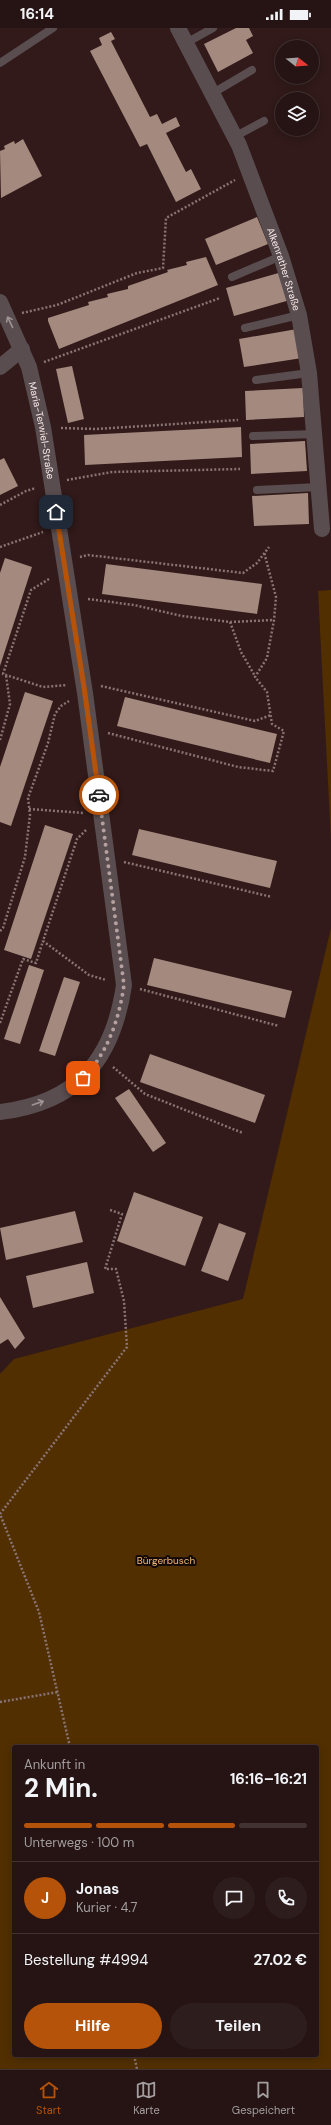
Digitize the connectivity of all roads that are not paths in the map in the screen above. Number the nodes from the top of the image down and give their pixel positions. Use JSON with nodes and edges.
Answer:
{"nodes":[{"id":1,"x":54,"y":28,"type":"edge"},
{"id":2,"x":178,"y":28,"type":"edge"},
{"id":3,"x":213,"y":28,"type":"edge"},
{"id":4,"x":186,"y":43,"type":"junction"},
{"id":5,"x":0,"y":63,"type":"edge"},
{"id":6,"x":252,"y":70,"type":"dead end"},
{"id":7,"x":213,"y":93,"type":"junction"},
{"id":8,"x":264,"y":120,"type":"dead end"},
{"id":9,"x":234,"y":137,"type":"junction"},
{"id":10,"x":281,"y":256,"type":"junction"},
{"id":11,"x":232,"y":277,"type":"dead end"},
{"id":12,"x":0,"y":302,"type":"edge"},
{"id":13,"x":299,"y":315,"type":"junction"},
{"id":14,"x":245,"y":328,"type":"dead end"},
{"id":15,"x":22,"y":349,"type":"junction"},
{"id":16,"x":0,"y":367,"type":"edge"},
{"id":17,"x":309,"y":373,"type":"junction"},
{"id":18,"x":256,"y":380,"type":"dead end"},
{"id":19,"x":315,"y":434,"type":"junction"},
{"id":20,"x":253,"y":436,"type":"dead end"},
{"id":21,"x":319,"y":487,"type":"junction"},
{"id":22,"x":257,"y":490,"type":"dead end"},
{"id":23,"x":322,"y":529,"type":"dead end"},
{"id":24,"x":0,"y":1112,"type":"edge"}],
"edges":[{"from":1,"to":5,"type":"lane"},
{"from":2,"to":4,"type":"street","name":"Alkenrather Straße"},
{"from":3,"to":4,"type":"lane"},
{"from":4,"to":7,"type":"street","name":"Alkenrather Straße"},
{"from":6,"to":7,"type":"lane"},
{"from":7,"to":9,"type":"street","name":"Alkenrather Straße"},
{"from":8,"to":9,"type":"lane"},
{"from":9,"to":10,"type":"street","name":"Alkenrather Straße"},
{"from":10,"to":11,"type":"lane"},
{"from":10,"to":13,"type":"street","name":"Alkenrather Straße"},
{"from":15,"to":12,"type":"street","name":"Maria-Terwiel-Straße","one_way":true},
{"from":13,"to":14,"type":"lane"},
{"from":13,"to":17,"type":"street","name":"Alkenrather Straße"},
{"from":15,"to":16,"type":"street"},
{"from":24,"to":15,"type":"street","name":"Maria-Terwiel-Straße","one_way":true},
{"from":17,"to":18,"type":"lane"},
{"from":17,"to":19,"type":"street","name":"Alkenrather Straße"},
{"from":19,"to":20,"type":"lane"},
{"from":19,"to":21,"type":"street","name":"Alkenrather Straße"},
{"from":21,"to":22,"type":"lane"},
{"from":21,"to":23,"type":"street","name":"Alkenrather Straße"}]}
